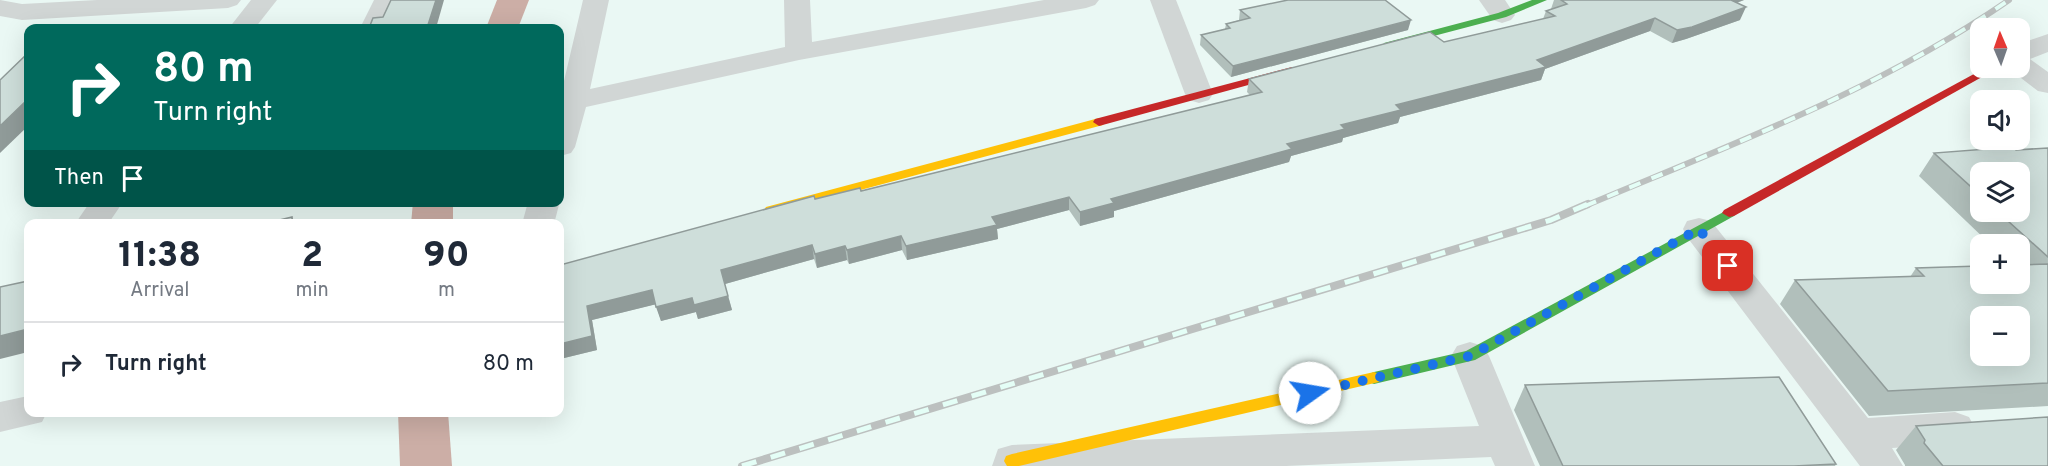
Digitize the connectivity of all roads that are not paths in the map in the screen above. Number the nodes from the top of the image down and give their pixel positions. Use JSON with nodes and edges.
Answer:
{"nodes":[{"id":1,"x":228,"y":0,"type":"edge"},
{"id":2,"x":264,"y":0,"type":"edge"},
{"id":3,"x":387,"y":0,"type":"edge"},
{"id":4,"x":596,"y":0,"type":"edge"},
{"id":5,"x":797,"y":0,"type":"edge"},
{"id":6,"x":1086,"y":0,"type":"edge"},
{"id":7,"x":1163,"y":0,"type":"edge"},
{"id":8,"x":1542,"y":0,"type":"edge"},
{"id":9,"x":0,"y":8,"type":"edge"},
{"id":10,"x":86,"y":8,"type":"junction"},
{"id":11,"x":1497,"y":8,"type":"edge"},
{"id":12,"x":68,"y":24,"type":"edge"},
{"id":13,"x":245,"y":24,"type":"edge"},
{"id":14,"x":375,"y":24,"type":"edge"},
{"id":15,"x":2048,"y":42,"type":"edge"},
{"id":16,"x":1378,"y":47,"type":"edge"},
{"id":17,"x":2030,"y":49,"type":"edge"},
{"id":18,"x":799,"y":52,"type":"junction"},
{"id":19,"x":1311,"y":65,"type":"edge"},
{"id":20,"x":2030,"y":72,"type":"edge"},
{"id":21,"x":1974,"y":78,"type":"edge"},
{"id":22,"x":2048,"y":85,"type":"edge"},
{"id":23,"x":1199,"y":94,"type":"junction"},
{"id":24,"x":573,"y":101,"type":"junction"},
{"id":25,"x":564,"y":133,"type":"edge"},
{"id":26,"x":754,"y":214,"type":"edge"},
{"id":27,"x":1699,"y":229,"type":"junction"},
{"id":28,"x":1470,"y":356,"type":"junction"},
{"id":29,"x":24,"y":412,"type":"edge"},
{"id":30,"x":0,"y":417,"type":"edge"},
{"id":31,"x":1989,"y":426,"type":"edge"},
{"id":32,"x":1858,"y":434,"type":"junction"},
{"id":33,"x":1510,"y":454,"type":"edge"},
{"id":34,"x":1012,"y":464,"type":"edge"},
{"id":35,"x":1883,"y":466,"type":"edge"}],
"edges":[{"from":1,"to":10,"type":"street"},
{"from":2,"to":13,"type":"street"},
{"from":3,"to":14,"type":"street"},
{"from":4,"to":24,"type":"street"},
{"from":5,"to":18,"type":"street"},
{"from":6,"to":18,"type":"street"},
{"from":7,"to":23,"type":"street"},
{"from":8,"to":11,"type":"street"},
{"from":9,"to":10,"type":"street"},
{"from":10,"to":12,"type":"street"},
{"from":11,"to":16,"type":"street"},
{"from":15,"to":17,"type":"street"},
{"from":18,"to":24,"type":"street"},
{"from":19,"to":23,"type":"street"},
{"from":20,"to":22,"type":"street"},
{"from":21,"to":27,"type":"street"},
{"from":23,"to":26,"type":"street"},
{"from":24,"to":25,"type":"street"},
{"from":27,"to":28,"type":"street"},
{"from":27,"to":32,"type":"street"},
{"from":28,"to":33,"type":"street"},
{"from":28,"to":34,"type":"street"},
{"from":29,"to":30,"type":"street"},
{"from":31,"to":32,"type":"street"},
{"from":32,"to":35,"type":"street"},
{"from":33,"to":34,"type":"street"}]}
